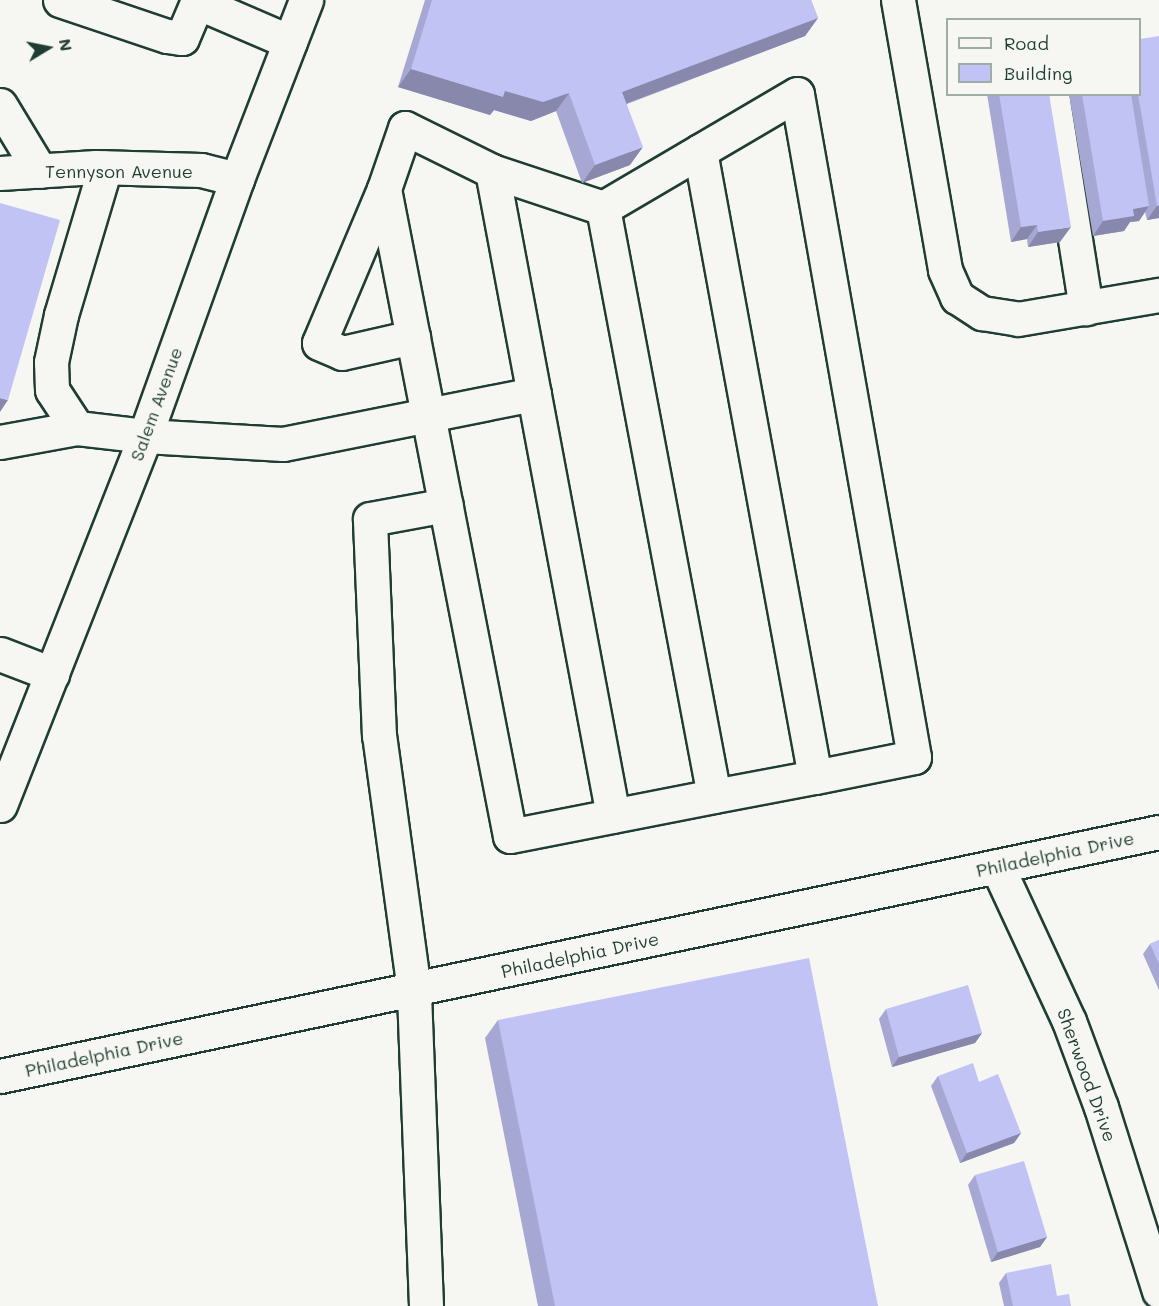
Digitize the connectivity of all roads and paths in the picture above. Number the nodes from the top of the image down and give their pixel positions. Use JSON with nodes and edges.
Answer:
{"nodes":[{"id":1,"x":60,"y":0,"type":"edge"},
{"id":2,"x":306,"y":0,"type":"edge"},
{"id":3,"x":898,"y":0,"type":"edge"},
{"id":4,"x":198,"y":1,"type":"edge"},
{"id":5,"x":290,"y":42,"type":"junction"},
{"id":6,"x":1052,"y":96,"type":"edge"},
{"id":7,"x":0,"y":105,"type":"edge"},
{"id":8,"x":700,"y":151,"type":"junction"},
{"id":9,"x":105,"y":168,"type":"junction"},
{"id":10,"x":40,"y":171,"type":"junction"},
{"id":11,"x":492,"y":171,"type":"junction"},
{"id":12,"x":0,"y":173,"type":"edge"},
{"id":13,"x":237,"y":179,"type":"junction"},
{"id":14,"x":384,"y":189,"type":"junction"},
{"id":15,"x":603,"y":208,"type":"junction"},
{"id":16,"x":1159,"y":295,"type":"edge"},
{"id":17,"x":1086,"y":308,"type":"junction"},
{"id":18,"x":413,"y":337,"type":"junction"},
{"id":19,"x":534,"y":394,"type":"junction"},
{"id":20,"x":429,"y":415,"type":"junction"},
{"id":21,"x":77,"y":428,"type":"junction"},
{"id":22,"x":145,"y":436,"type":"junction"},
{"id":23,"x":0,"y":442,"type":"edge"},
{"id":24,"x":446,"y":505,"type":"junction"},
{"id":25,"x":0,"y":654,"type":"edge"},
{"id":26,"x":52,"y":674,"type":"junction"},
{"id":27,"x":815,"y":777,"type":"junction"},
{"id":28,"x":714,"y":796,"type":"junction"},
{"id":29,"x":0,"y":805,"type":"edge"},
{"id":30,"x":614,"y":816,"type":"junction"},
{"id":31,"x":1159,"y":832,"type":"edge"},
{"id":32,"x":997,"y":866,"type":"junction"},
{"id":33,"x":414,"y":990,"type":"junction"},
{"id":34,"x":0,"y":1076,"type":"edge"},
{"id":35,"x":1159,"y":1291,"type":"edge"},
{"id":36,"x":426,"y":1306,"type":"edge"}],
"edges":[{"from":1,"to":4,"type":"main road"},
{"from":2,"to":5,"type":"main road","name":"Salem Avenue"},
{"from":3,"to":17,"type":"main road"},
{"from":4,"to":5,"type":"main road"},
{"from":5,"to":13,"type":"main road","name":"Salem Avenue"},
{"from":6,"to":17,"type":"main road"},
{"from":7,"to":10,"type":"main road"},
{"from":8,"to":15,"type":"main road"},
{"from":8,"to":27,"type":"main road"},
{"from":8,"to":27,"type":"main road"},
{"from":9,"to":10,"type":"main road","name":"Tennyson Avenue"},
{"from":9,"to":13,"type":"main road","name":"Tennyson Avenue"},
{"from":9,"to":21,"type":"main road"},
{"from":10,"to":12,"type":"main road","name":"Tennyson Avenue"},
{"from":11,"to":14,"type":"main road"},
{"from":11,"to":15,"type":"main road"},
{"from":11,"to":19,"type":"main road"},
{"from":13,"to":22,"type":"main road","name":"Salem Avenue"},
{"from":14,"to":18,"type":"main road"},
{"from":14,"to":18,"type":"main road"},
{"from":15,"to":28,"type":"main road"},
{"from":16,"to":17,"type":"main road"},
{"from":18,"to":20,"type":"main road"},
{"from":19,"to":20,"type":"main road"},
{"from":19,"to":30,"type":"main road"},
{"from":20,"to":22,"type":"main road"},
{"from":20,"to":24,"type":"main road"},
{"from":21,"to":22,"type":"main road"},
{"from":21,"to":23,"type":"main road"},
{"from":22,"to":26,"type":"main road","name":"Salem Avenue"},
{"from":24,"to":30,"type":"main road"},
{"from":24,"to":33,"type":"main road"},
{"from":25,"to":26,"type":"main road"},
{"from":26,"to":29,"type":"main road","name":"Salem Avenue"},
{"from":27,"to":28,"type":"main road"},
{"from":28,"to":30,"type":"main road"},
{"from":31,"to":32,"type":"main road","name":"Philadelphia Drive"},
{"from":32,"to":33,"type":"main road","name":"Philadelphia Drive"},
{"from":32,"to":35,"type":"main road","name":"Sherwood Drive"},
{"from":33,"to":34,"type":"main road","name":"Philadelphia Drive"},
{"from":33,"to":36,"type":"main road"}]}
